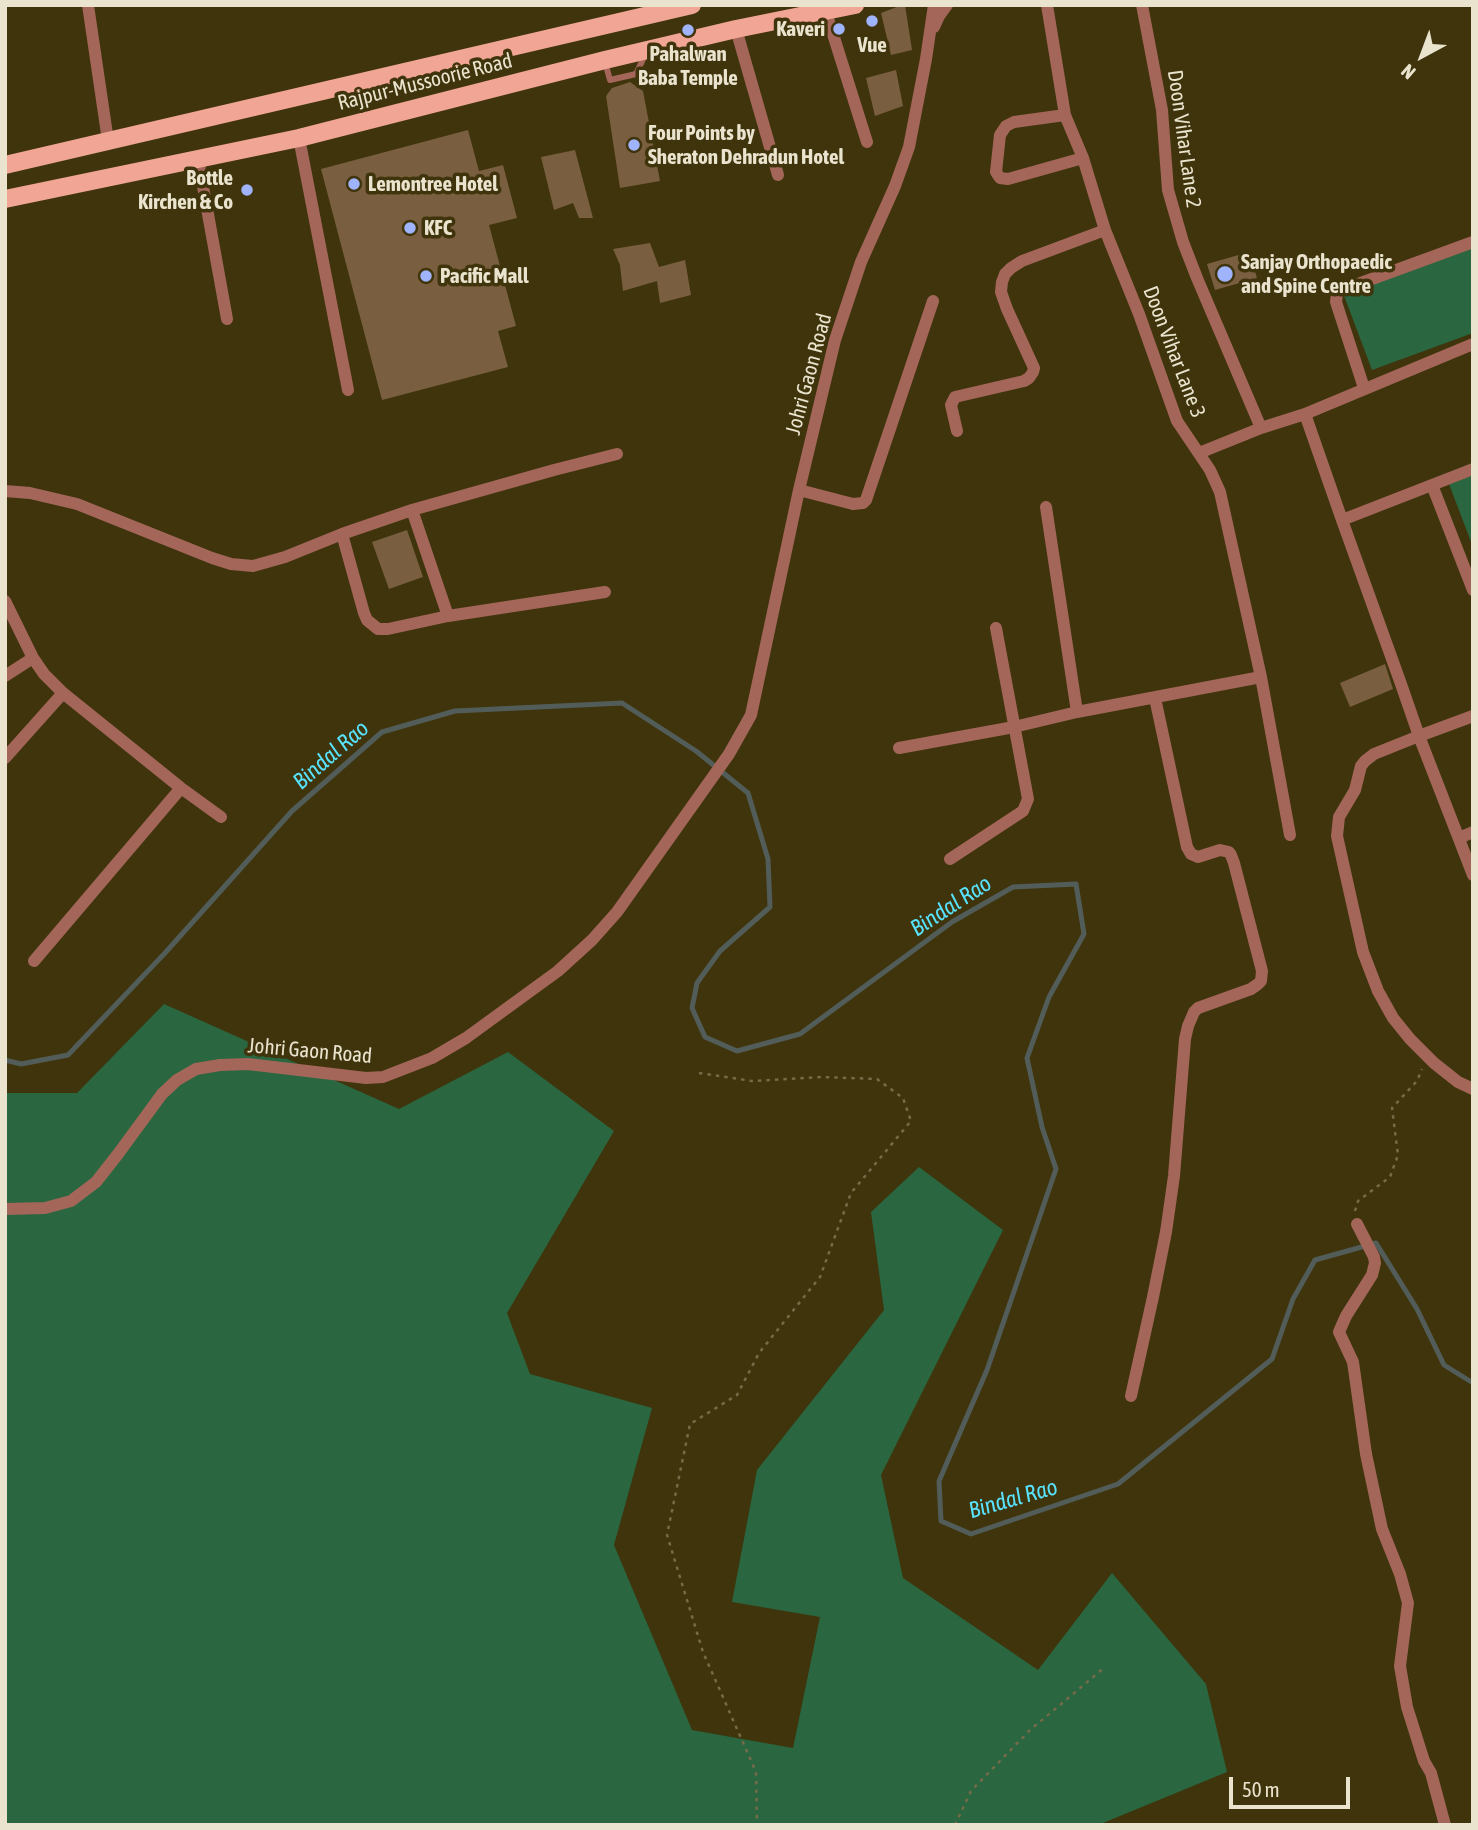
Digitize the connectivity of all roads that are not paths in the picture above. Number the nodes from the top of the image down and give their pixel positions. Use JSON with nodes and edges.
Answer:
{"nodes":[{"id":1,"x":88,"y":5,"type":"edge"},
{"id":2,"x":692,"y":5,"type":"edge"},
{"id":3,"x":855,"y":5,"type":"edge"},
{"id":4,"x":934,"y":5,"type":"edge"},
{"id":5,"x":947,"y":5,"type":"edge"},
{"id":6,"x":1047,"y":5,"type":"edge"},
{"id":7,"x":1142,"y":5,"type":"edge"},
{"id":8,"x":826,"y":12,"type":"junction"},
{"id":9,"x":736,"y":29,"type":"junction"},
{"id":10,"x":929,"y":41,"type":"junction"},
{"id":11,"x":1065,"y":115,"type":"junction"},
{"id":12,"x":299,"y":138,"type":"junction"},
{"id":13,"x":108,"y":141,"type":"junction"},
{"id":14,"x":867,"y":142,"type":"dead end"},
{"id":15,"x":1083,"y":158,"type":"junction"},
{"id":16,"x":198,"y":159,"type":"junction"},
{"id":17,"x":5,"y":165,"type":"edge"},
{"id":18,"x":778,"y":175,"type":"dead end"},
{"id":19,"x":5,"y":199,"type":"edge"},
{"id":20,"x":1105,"y":230,"type":"junction"},
{"id":21,"x":1473,"y":242,"type":"edge"},
{"id":22,"x":933,"y":301,"type":"dead end"},
{"id":23,"x":227,"y":319,"type":"dead end"},
{"id":24,"x":1473,"y":344,"type":"edge"},
{"id":25,"x":1364,"y":388,"type":"junction"},
{"id":26,"x":348,"y":390,"type":"dead end"},
{"id":27,"x":1305,"y":414,"type":"junction"},
{"id":28,"x":1261,"y":428,"type":"junction"},
{"id":29,"x":957,"y":431,"type":"dead end"},
{"id":30,"x":1199,"y":453,"type":"junction"},
{"id":31,"x":617,"y":454,"type":"dead end"},
{"id":32,"x":1473,"y":469,"type":"edge"},
{"id":33,"x":1432,"y":485,"type":"junction"},
{"id":34,"x":799,"y":490,"type":"junction"},
{"id":35,"x":5,"y":491,"type":"edge"},
{"id":36,"x":1046,"y":508,"type":"dead end"},
{"id":37,"x":412,"y":510,"type":"junction"},
{"id":38,"x":1342,"y":520,"type":"junction"},
{"id":39,"x":342,"y":534,"type":"junction"},
{"id":40,"x":1473,"y":590,"type":"edge"},
{"id":41,"x":605,"y":592,"type":"dead end"},
{"id":42,"x":5,"y":600,"type":"edge"},
{"id":43,"x":447,"y":617,"type":"junction"},
{"id":44,"x":996,"y":628,"type":"dead end"},
{"id":45,"x":33,"y":658,"type":"junction"},
{"id":46,"x":5,"y":676,"type":"edge"},
{"id":47,"x":1261,"y":677,"type":"junction"},
{"id":48,"x":63,"y":693,"type":"junction"},
{"id":49,"x":1155,"y":698,"type":"junction"},
{"id":50,"x":1077,"y":712,"type":"junction"},
{"id":51,"x":1473,"y":716,"type":"edge"},
{"id":52,"x":1014,"y":727,"type":"junction"},
{"id":53,"x":1419,"y":736,"type":"junction"},
{"id":54,"x":899,"y":748,"type":"dead end"},
{"id":55,"x":5,"y":758,"type":"edge"},
{"id":56,"x":181,"y":788,"type":"junction"},
{"id":57,"x":221,"y":817,"type":"dead end"},
{"id":58,"x":1473,"y":832,"type":"edge"},
{"id":59,"x":1290,"y":835,"type":"dead end"},
{"id":60,"x":1460,"y":838,"type":"junction"},
{"id":61,"x":950,"y":859,"type":"dead end"},
{"id":62,"x":1473,"y":875,"type":"edge"},
{"id":63,"x":34,"y":961,"type":"dead end"},
{"id":64,"x":1473,"y":1089,"type":"edge"},
{"id":65,"x":5,"y":1209,"type":"edge"},
{"id":66,"x":1357,"y":1224,"type":"road end"},
{"id":67,"x":1131,"y":1396,"type":"dead end"},
{"id":68,"x":1446,"y":1825,"type":"edge"}],
"edges":[{"from":1,"to":13,"type":"street"},
{"from":2,"to":13,"type":"main road","name":"Rajpur-Mussoorie Road"},
{"from":3,"to":8,"type":"main road","name":"Rajpur-Mussoorie Road"},
{"from":4,"to":10,"type":"street","name":"Johri Gaon Road"},
{"from":5,"to":10,"type":"street"},
{"from":6,"to":11,"type":"street","name":"Doon Vihar Lane 3"},
{"from":7,"to":28,"type":"street","name":"Doon Vihar Lane 2"},
{"from":8,"to":9,"type":"main road","name":"Rajpur-Mussoorie Road"},
{"from":8,"to":14,"type":"street"},
{"from":9,"to":12,"type":"main road","name":"Rajpur-Mussoorie Road"},
{"from":9,"to":18,"type":"street"},
{"from":10,"to":34,"type":"street","name":"Johri Gaon Road"},
{"from":11,"to":15,"type":"street","name":"Doon Vihar Lane 3"},
{"from":11,"to":15,"type":"street"},
{"from":12,"to":16,"type":"main road","name":"Rajpur-Mussoorie Road"},
{"from":12,"to":26,"type":"street"},
{"from":13,"to":17,"type":"main road","name":"Rajpur-Mussoorie Road"},
{"from":15,"to":20,"type":"street","name":"Doon Vihar Lane 3"},
{"from":16,"to":19,"type":"main road","name":"Rajpur-Mussoorie Road"},
{"from":16,"to":23,"type":"street"},
{"from":20,"to":29,"type":"street"},
{"from":20,"to":30,"type":"street","name":"Doon Vihar Lane 3"},
{"from":21,"to":25,"type":"street"},
{"from":22,"to":34,"type":"street"},
{"from":24,"to":25,"type":"street"},
{"from":25,"to":27,"type":"street"},
{"from":27,"to":28,"type":"street"},
{"from":27,"to":38,"type":"street"},
{"from":28,"to":30,"type":"street"},
{"from":30,"to":47,"type":"street","name":"Doon Vihar Lane 3"},
{"from":31,"to":37,"type":"street"},
{"from":32,"to":33,"type":"street"},
{"from":33,"to":38,"type":"street"},
{"from":33,"to":40,"type":"street"},
{"from":34,"to":65,"type":"street","name":"Johri Gaon Road"},
{"from":35,"to":39,"type":"street"},
{"from":36,"to":50,"type":"street"},
{"from":37,"to":39,"type":"street"},
{"from":37,"to":43,"type":"street"},
{"from":38,"to":53,"type":"street"},
{"from":39,"to":43,"type":"street"},
{"from":41,"to":43,"type":"street"},
{"from":42,"to":45,"type":"street"},
{"from":44,"to":52,"type":"street"},
{"from":45,"to":46,"type":"street"},
{"from":45,"to":48,"type":"street"},
{"from":47,"to":49,"type":"street"},
{"from":47,"to":59,"type":"street","name":"Doon Vihar Lane 3"},
{"from":48,"to":55,"type":"street"},
{"from":48,"to":56,"type":"street"},
{"from":49,"to":50,"type":"street"},
{"from":49,"to":67,"type":"street"},
{"from":50,"to":52,"type":"street"},
{"from":51,"to":53,"type":"street"},
{"from":52,"to":54,"type":"street"},
{"from":52,"to":61,"type":"street"},
{"from":53,"to":60,"type":"street"},
{"from":53,"to":64,"type":"street"},
{"from":56,"to":57,"type":"street"},
{"from":56,"to":63,"type":"street"},
{"from":58,"to":60,"type":"street"},
{"from":60,"to":62,"type":"street"},
{"from":66,"to":68,"type":"street"}]}
